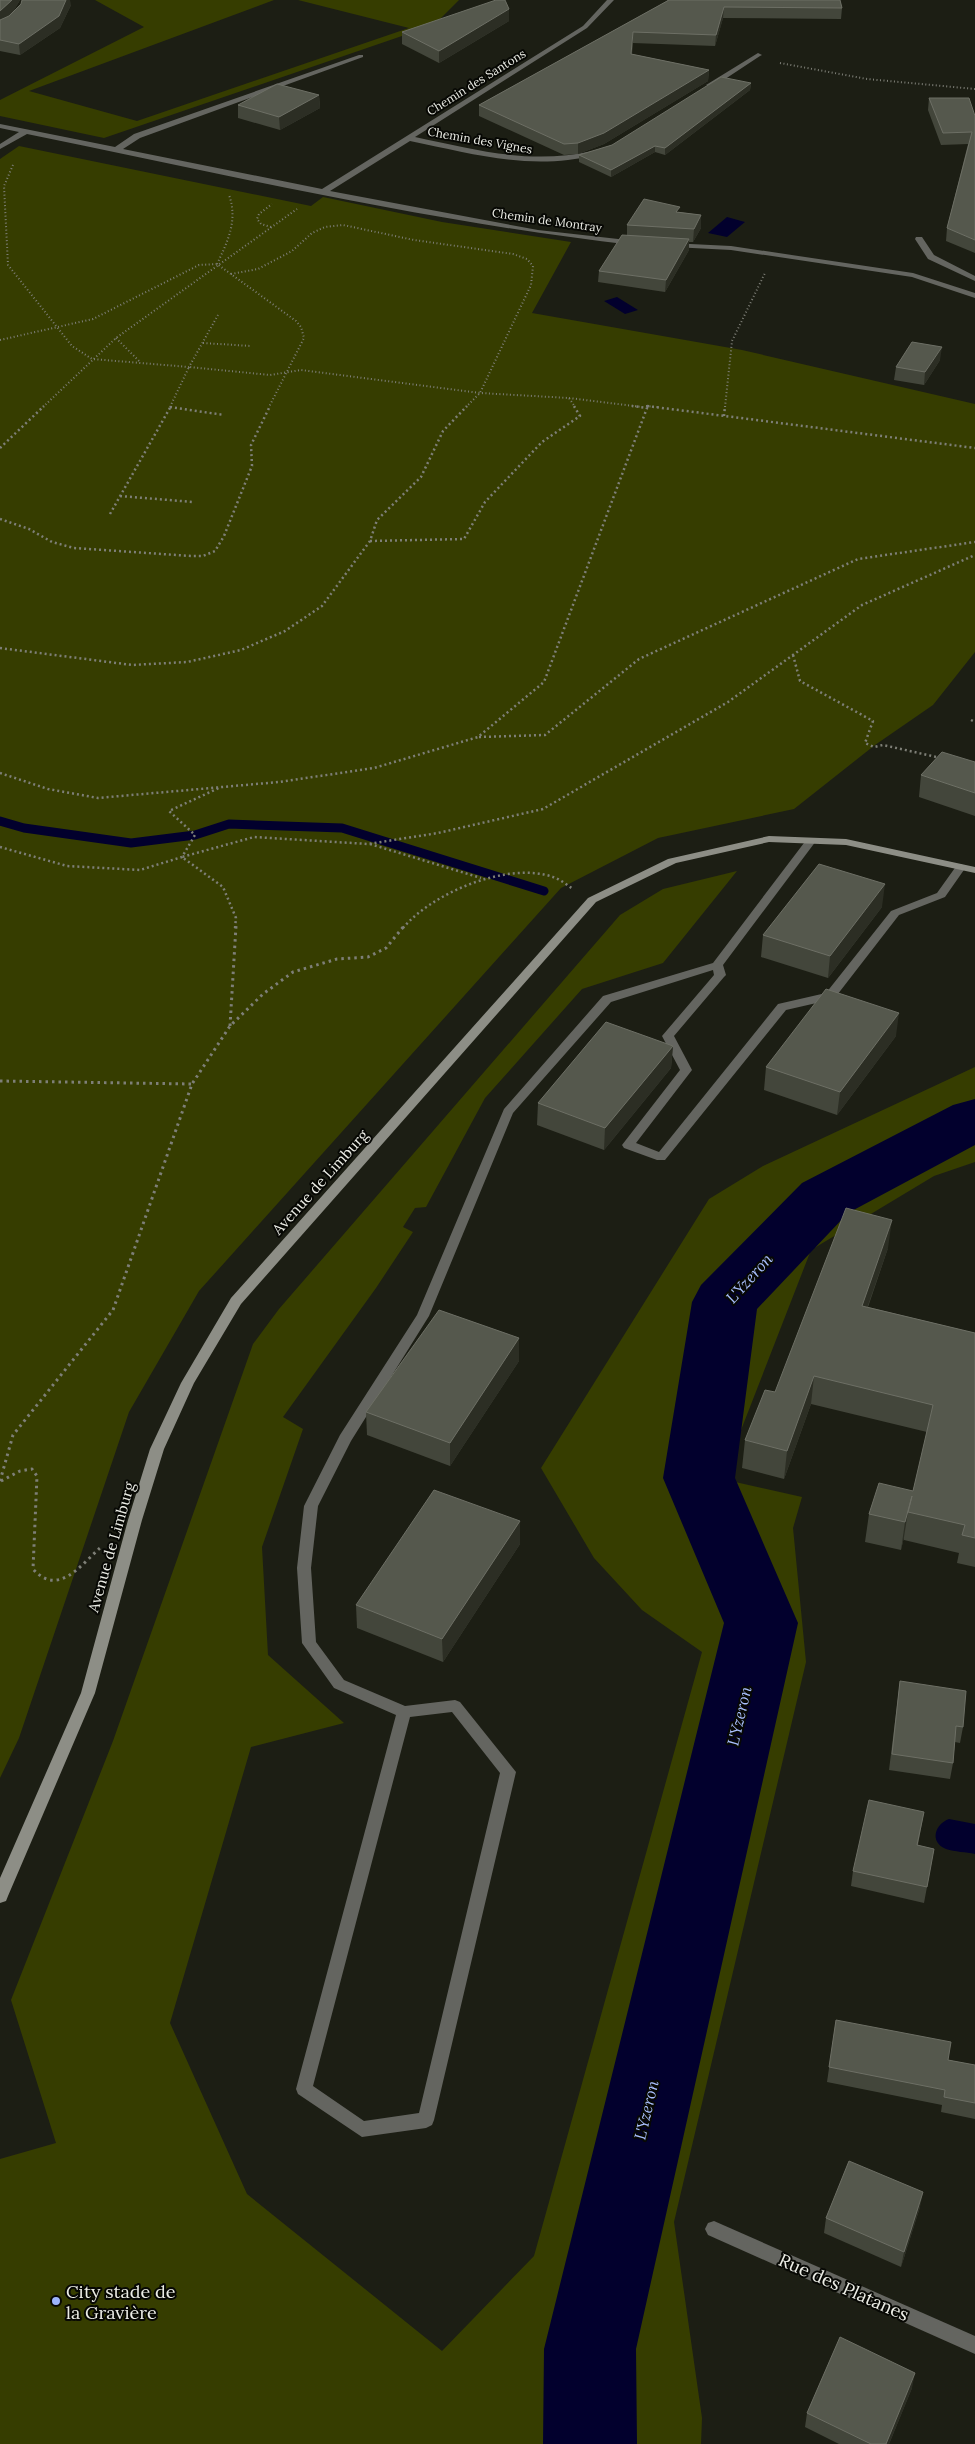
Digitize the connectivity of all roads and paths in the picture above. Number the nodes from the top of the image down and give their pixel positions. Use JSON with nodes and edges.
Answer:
{"nodes":[{"id":1,"x":611,"y":0,"type":"edge"},
{"id":2,"x":758,"y":55,"type":"joint"},
{"id":3,"x":361,"y":56,"type":"dead end"},
{"id":4,"x":975,"y":89,"type":"edge"},
{"id":5,"x":700,"y":91,"type":"edge"},
{"id":6,"x":0,"y":126,"type":"edge"},
{"id":7,"x":24,"y":132,"type":"junction"},
{"id":8,"x":408,"y":138,"type":"junction"},
{"id":9,"x":7,"y":142,"type":"junction"},
{"id":10,"x":0,"y":147,"type":"edge"},
{"id":11,"x":116,"y":150,"type":"junction"},
{"id":12,"x":601,"y":151,"type":"edge"},
{"id":13,"x":230,"y":173,"type":"junction"},
{"id":14,"x":294,"y":186,"type":"junction"},
{"id":15,"x":323,"y":192,"type":"junction"},
{"id":16,"x":271,"y":228,"type":"junction"},
{"id":17,"x":919,"y":238,"type":"dead end"},
{"id":18,"x":641,"y":243,"type":"edge"},
{"id":19,"x":661,"y":244,"type":"edge"},
{"id":20,"x":774,"y":255,"type":"junction"},
{"id":21,"x":217,"y":264,"type":"junction"},
{"id":22,"x":231,"y":274,"type":"junction"},
{"id":23,"x":975,"y":279,"type":"edge"},
{"id":24,"x":975,"y":296,"type":"edge"},
{"id":25,"x":218,"y":315,"type":"dead end"},
{"id":26,"x":57,"y":327,"type":"junction"},
{"id":27,"x":116,"y":338,"type":"junction"},
{"id":28,"x":0,"y":340,"type":"edge"},
{"id":29,"x":203,"y":343,"type":"junction"},
{"id":30,"x":251,"y":346,"type":"dead end"},
{"id":31,"x":92,"y":359,"type":"junction"},
{"id":32,"x":141,"y":363,"type":"junction"},
{"id":33,"x":190,"y":367,"type":"junction"},
{"id":34,"x":289,"y":371,"type":"junction"},
{"id":35,"x":480,"y":393,"type":"junction"},
{"id":36,"x":569,"y":398,"type":"junction"},
{"id":37,"x":170,"y":407,"type":"junction"},
{"id":38,"x":224,"y":415,"type":"dead end"},
{"id":39,"x":724,"y":416,"type":"junction"},
{"id":40,"x":0,"y":448,"type":"edge"},
{"id":41,"x":975,"y":448,"type":"edge"},
{"id":42,"x":120,"y":496,"type":"junction"},
{"id":43,"x":193,"y":502,"type":"dead end"},
{"id":44,"x":110,"y":514,"type":"dead end"},
{"id":45,"x":0,"y":519,"type":"edge"},
{"id":46,"x":370,"y":541,"type":"junction"},
{"id":47,"x":975,"y":542,"type":"edge"},
{"id":48,"x":975,"y":555,"type":"edge"},
{"id":49,"x":0,"y":648,"type":"edge"},
{"id":50,"x":793,"y":655,"type":"junction"},
{"id":51,"x":478,"y":737,"type":"junction"},
{"id":52,"x":949,"y":760,"type":"edge"},
{"id":53,"x":0,"y":773,"type":"edge"},
{"id":54,"x":224,"y":786,"type":"junction"},
{"id":55,"x":811,"y":840,"type":"junction"},
{"id":56,"x":368,"y":844,"type":"junction"},
{"id":57,"x":0,"y":847,"type":"edge"},
{"id":58,"x":182,"y":856,"type":"junction"},
{"id":59,"x":961,"y":867,"type":"junction"},
{"id":60,"x":975,"y":870,"type":"edge"},
{"id":61,"x":482,"y":879,"type":"junction"},
{"id":62,"x":592,"y":900,"type":"junction"},
{"id":63,"x":717,"y":965,"type":"junction"},
{"id":64,"x":230,"y":1026,"type":"junction"},
{"id":65,"x":0,"y":1081,"type":"edge"},
{"id":66,"x":192,"y":1084,"type":"junction"},
{"id":67,"x":134,"y":1520,"type":"junction"},
{"id":68,"x":404,"y":1712,"type":"junction"},
{"id":69,"x":0,"y":1896,"type":"edge"},
{"id":70,"x":714,"y":2229,"type":"dead end"},
{"id":71,"x":975,"y":2345,"type":"edge"}],
"edges":[{"from":1,"to":8,"type":"street","name":"Chemin des Santons"},
{"from":2,"to":4,"type":"path"},
{"from":2,"to":5,"type":"street"},
{"from":3,"to":11,"type":"street"},
{"from":6,"to":7,"type":"street","name":"Chemin de Montray"},
{"from":7,"to":9,"type":"street"},
{"from":7,"to":11,"type":"street","name":"Chemin de Montray"},
{"from":8,"to":12,"type":"street","name":"Chemin des Vignes"},
{"from":8,"to":15,"type":"street","name":"Chemin des Santons"},
{"from":9,"to":10,"type":"street"},
{"from":9,"to":26,"type":"path"},
{"from":11,"to":13,"type":"street","name":"Chemin de Montray"},
{"from":13,"to":14,"type":"street","name":"Chemin de Montray"},
{"from":13,"to":21,"type":"path"},
{"from":14,"to":15,"type":"street","name":"Chemin de Montray"},
{"from":14,"to":16,"type":"path"},
{"from":15,"to":16,"type":"path"},
{"from":15,"to":18,"type":"street","name":"Chemin de Montray"},
{"from":16,"to":21,"type":"path"},
{"from":17,"to":23,"type":"street"},
{"from":19,"to":20,"type":"street"},
{"from":20,"to":24,"type":"street"},
{"from":20,"to":39,"type":"path"},
{"from":21,"to":22,"type":"path"},
{"from":21,"to":26,"type":"path"},
{"from":21,"to":27,"type":"path"},
{"from":22,"to":34,"type":"path"},
{"from":22,"to":35,"type":"path"},
{"from":25,"to":29,"type":"path"},
{"from":26,"to":28,"type":"path"},
{"from":26,"to":31,"type":"path"},
{"from":27,"to":31,"type":"path"},
{"from":27,"to":32,"type":"path"},
{"from":29,"to":30,"type":"path"},
{"from":29,"to":33,"type":"path"},
{"from":31,"to":32,"type":"path"},
{"from":31,"to":40,"type":"path"},
{"from":32,"to":33,"type":"path"},
{"from":33,"to":34,"type":"path"},
{"from":33,"to":37,"type":"path"},
{"from":34,"to":35,"type":"path"},
{"from":34,"to":45,"type":"path"},
{"from":35,"to":36,"type":"path"},
{"from":35,"to":46,"type":"path"},
{"from":36,"to":39,"type":"path"},
{"from":36,"to":46,"type":"path"},
{"from":36,"to":51,"type":"path"},
{"from":37,"to":38,"type":"path"},
{"from":37,"to":42,"type":"path"},
{"from":39,"to":41,"type":"path"},
{"from":42,"to":43,"type":"path"},
{"from":42,"to":44,"type":"path"},
{"from":46,"to":49,"type":"path"},
{"from":47,"to":51,"type":"path"},
{"from":48,"to":50,"type":"path"},
{"from":50,"to":52,"type":"path"},
{"from":50,"to":56,"type":"path"},
{"from":51,"to":54,"type":"path"},
{"from":53,"to":54,"type":"path"},
{"from":54,"to":58,"type":"path"},
{"from":55,"to":59,"type":"street","name":"Avenue de Limburg"},
{"from":55,"to":62,"type":"street","name":"Avenue de Limburg"},
{"from":55,"to":63,"type":"street"},
{"from":56,"to":58,"type":"path"},
{"from":56,"to":61,"type":"path"},
{"from":57,"to":58,"type":"path"},
{"from":58,"to":64,"type":"path"},
{"from":59,"to":60,"type":"street","name":"Avenue de Limburg"},
{"from":59,"to":63,"type":"street"},
{"from":61,"to":62,"type":"path"},
{"from":61,"to":64,"type":"path"},
{"from":62,"to":67,"type":"street","name":"Avenue de Limburg"},
{"from":63,"to":68,"type":"street"},
{"from":64,"to":66,"type":"path"},
{"from":65,"to":66,"type":"path"},
{"from":66,"to":67,"type":"path"},
{"from":67,"to":69,"type":"street","name":"Avenue de Limburg"},
{"from":68,"to":68,"type":"street"},
{"from":70,"to":71,"type":"street","name":"Rue des Platanes"}]}
